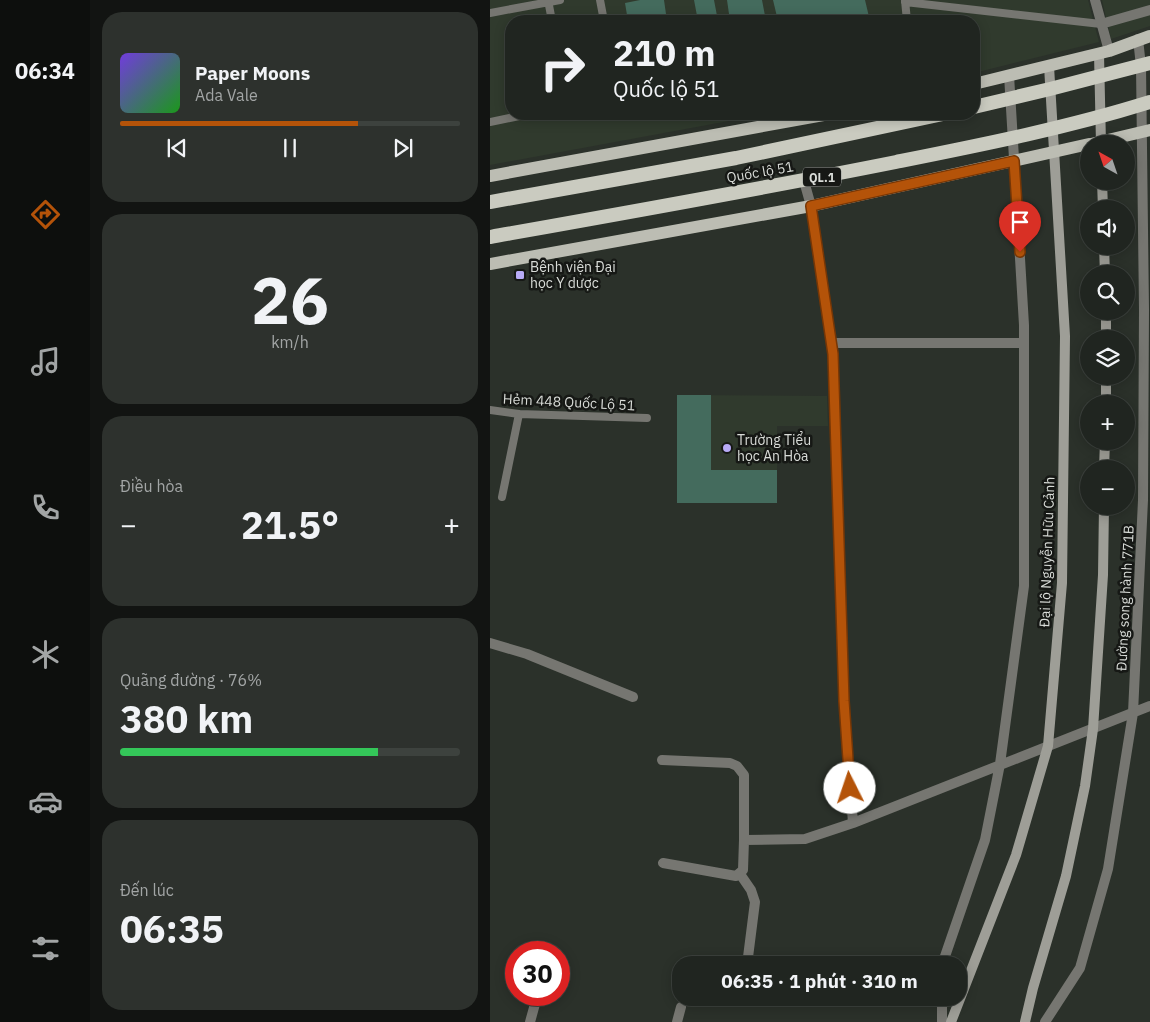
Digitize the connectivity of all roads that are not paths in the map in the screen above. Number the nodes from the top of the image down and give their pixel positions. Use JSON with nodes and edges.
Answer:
{"nodes":[{"id":1,"x":560,"y":0,"type":"edge"},
{"id":2,"x":600,"y":0,"type":"edge"},
{"id":3,"x":1095,"y":0,"type":"edge"},
{"id":4,"x":548,"y":1,"type":"edge"},
{"id":5,"x":905,"y":1,"type":"edge"},
{"id":6,"x":1150,"y":10,"type":"edge"},
{"id":7,"x":490,"y":13,"type":"edge"},
{"id":8,"x":551,"y":15,"type":"edge"},
{"id":9,"x":603,"y":15,"type":"edge"},
{"id":10,"x":906,"y":15,"type":"edge"},
{"id":11,"x":1101,"y":24,"type":"junction"},
{"id":12,"x":1144,"y":37,"type":"edge"},
{"id":13,"x":1104,"y":52,"type":"junction"},
{"id":14,"x":1146,"y":64,"type":"edge"},
{"id":15,"x":1049,"y":66,"type":"junction"},
{"id":16,"x":1010,"y":75,"type":"junction"},
{"id":17,"x":1099,"y":76,"type":"junction"},
{"id":18,"x":980,"y":82,"type":"edge"},
{"id":19,"x":1050,"y":89,"type":"junction"},
{"id":20,"x":1011,"y":98,"type":"junction"},
{"id":21,"x":1146,"y":103,"type":"edge"},
{"id":22,"x":980,"y":106,"type":"edge"},
{"id":23,"x":1100,"y":116,"type":"junction"},
{"id":24,"x":505,"y":119,"type":"edge"},
{"id":25,"x":796,"y":120,"type":"edge"},
{"id":26,"x":915,"y":120,"type":"edge"},
{"id":27,"x":490,"y":122,"type":"edge"},
{"id":28,"x":1052,"y":128,"type":"junction"},
{"id":29,"x":1146,"y":131,"type":"edge"},
{"id":30,"x":1096,"y":135,"type":"edge"},
{"id":31,"x":1129,"y":135,"type":"edge"},
{"id":32,"x":1013,"y":137,"type":"junction"},
{"id":33,"x":1080,"y":147,"type":"edge"},
{"id":34,"x":1054,"y":153,"type":"junction"},
{"id":35,"x":1014,"y":161,"type":"junction"},
{"id":36,"x":490,"y":176,"type":"edge"},
{"id":37,"x":804,"y":181,"type":"junction"},
{"id":38,"x":490,"y":202,"type":"edge"},
{"id":39,"x":811,"y":206,"type":"junction"},
{"id":40,"x":490,"y":237,"type":"edge"},
{"id":41,"x":490,"y":264,"type":"edge"},
{"id":42,"x":1147,"y":310,"type":"edge"},
{"id":43,"x":1024,"y":343,"type":"junction"},
{"id":44,"x":831,"y":344,"type":"junction"},
{"id":45,"x":490,"y":410,"type":"edge"},
{"id":46,"x":520,"y":414,"type":"junction"},
{"id":47,"x":647,"y":418,"type":"dead end"},
{"id":48,"x":502,"y":497,"type":"dead end"},
{"id":49,"x":1104,"y":515,"type":"edge"},
{"id":50,"x":490,"y":644,"type":"edge"},
{"id":51,"x":634,"y":697,"type":"dead end"},
{"id":52,"x":1150,"y":706,"type":"edge"},
{"id":53,"x":1133,"y":713,"type":"junction"},
{"id":54,"x":1093,"y":728,"type":"junction"},
{"id":55,"x":1048,"y":746,"type":"junction"},
{"id":56,"x":662,"y":760,"type":"dead end"},
{"id":57,"x":1000,"y":764,"type":"junction"},
{"id":58,"x":852,"y":823,"type":"junction"},
{"id":59,"x":744,"y":840,"type":"junction"},
{"id":60,"x":663,"y":863,"type":"dead end"},
{"id":61,"x":740,"y":874,"type":"junction"},
{"id":62,"x":748,"y":956,"type":"edge"},
{"id":63,"x":945,"y":956,"type":"edge"},
{"id":64,"x":534,"y":1006,"type":"edge"},
{"id":65,"x":942,"y":1006,"type":"edge"},
{"id":66,"x":681,"y":1007,"type":"dead end"},
{"id":67,"x":530,"y":1022,"type":"edge"},
{"id":68,"x":677,"y":1022,"type":"edge"},
{"id":69,"x":942,"y":1022,"type":"edge"},
{"id":70,"x":951,"y":1022,"type":"edge"},
{"id":71,"x":1025,"y":1022,"type":"edge"},
{"id":72,"x":1045,"y":1022,"type":"edge"}],
"edges":[{"from":1,"to":4,"type":"lane"},
{"from":2,"to":9,"type":"lane"},
{"from":3,"to":11,"type":"street"},
{"from":4,"to":7,"type":"lane"},
{"from":4,"to":8,"type":"lane"},
{"from":5,"to":10,"type":"lane"},
{"from":5,"to":11,"type":"lane"},
{"from":6,"to":11,"type":"street"},
{"from":11,"to":13,"type":"street"},
{"from":12,"to":13,"type":"main road"},
{"from":12,"to":14,"type":"street","name":"Đường song hành 771B"},
{"from":13,"to":15,"type":"main road"},
{"from":13,"to":17,"type":"main road"},
{"from":14,"to":17,"type":"highway"},
{"from":14,"to":21,"type":"street","name":"Đường song hành 771B"},
{"from":15,"to":16,"type":"main road"},
{"from":15,"to":19,"type":"main road","name":"Đại lộ Nguyễn Hữu Cảnh"},
{"from":16,"to":18,"type":"main road"},
{"from":16,"to":20,"type":"street"},
{"from":17,"to":19,"type":"highway"},
{"from":17,"to":23,"type":"main road"},
{"from":19,"to":20,"type":"highway"},
{"from":19,"to":28,"type":"main road","name":"Đại lộ Nguyễn Hữu Cảnh"},
{"from":20,"to":22,"type":"highway"},
{"from":20,"to":32,"type":"street"},
{"from":21,"to":23,"type":"highway","name":"Quốc lộ 51","number":"QL.1"},
{"from":21,"to":29,"type":"street","name":"Đường song hành 771B"},
{"from":23,"to":28,"type":"highway","name":"Quốc lộ 51","number":"QL.1"},
{"from":23,"to":30,"type":"main road"},
{"from":24,"to":27,"type":"lane"},
{"from":25,"to":36,"type":"main road"},
{"from":26,"to":38,"type":"highway","name":"Quốc lộ 51"},
{"from":28,"to":32,"type":"highway","name":"Quốc lộ 51","number":"QL.1"},
{"from":28,"to":34,"type":"main road","name":"Đại lộ Nguyễn Hữu Cảnh"},
{"from":29,"to":31,"type":"main road","number":"QL.1"},
{"from":29,"to":42,"type":"street","name":"Đường song hành 771B"},
{"from":32,"to":35,"type":"street"},
{"from":32,"to":37,"type":"highway","name":"Quốc lộ 51","number":"QL.1"},
{"from":33,"to":34,"type":"main road","number":"QL.1"},
{"from":34,"to":35,"type":"main road","number":"QL.1"},
{"from":34,"to":55,"type":"main road","name":"Đại lộ Nguyễn Hữu Cảnh"},
{"from":35,"to":39,"type":"main road","number":"QL.1"},
{"from":35,"to":43,"type":"street"},
{"from":37,"to":39,"type":"street"},
{"from":37,"to":40,"type":"highway","name":"Quốc lộ 51","number":"QL.1"},
{"from":39,"to":41,"type":"main road","number":"QL.1"},
{"from":39,"to":44,"type":"street"},
{"from":42,"to":53,"type":"street","name":"Đường song hành 771B"},
{"from":43,"to":44,"type":"street"},
{"from":43,"to":57,"type":"street"},
{"from":44,"to":58,"type":"street"},
{"from":45,"to":46,"type":"lane","name":"Hẻm 448 Quốc Lộ 51"},
{"from":46,"to":47,"type":"lane","name":"Hẻm 448 Quốc Lộ 51"},
{"from":46,"to":48,"type":"lane"},
{"from":49,"to":54,"type":"main road"},
{"from":50,"to":51,"type":"street"},
{"from":52,"to":53,"type":"street"},
{"from":53,"to":54,"type":"street"},
{"from":53,"to":72,"type":"street","name":"Đường song hành 771B"},
{"from":54,"to":55,"type":"street"},
{"from":54,"to":71,"type":"main road"},
{"from":55,"to":57,"type":"street"},
{"from":55,"to":70,"type":"main road","name":"Đại lộ Nguyễn Hữu Cảnh"},
{"from":56,"to":59,"type":"street"},
{"from":57,"to":58,"type":"street"},
{"from":57,"to":63,"type":"street"},
{"from":58,"to":59,"type":"street"},
{"from":59,"to":61,"type":"street"},
{"from":60,"to":61,"type":"street"},
{"from":61,"to":62,"type":"street"},
{"from":64,"to":67,"type":"street"},
{"from":65,"to":69,"type":"street"},
{"from":66,"to":68,"type":"street"}]}
